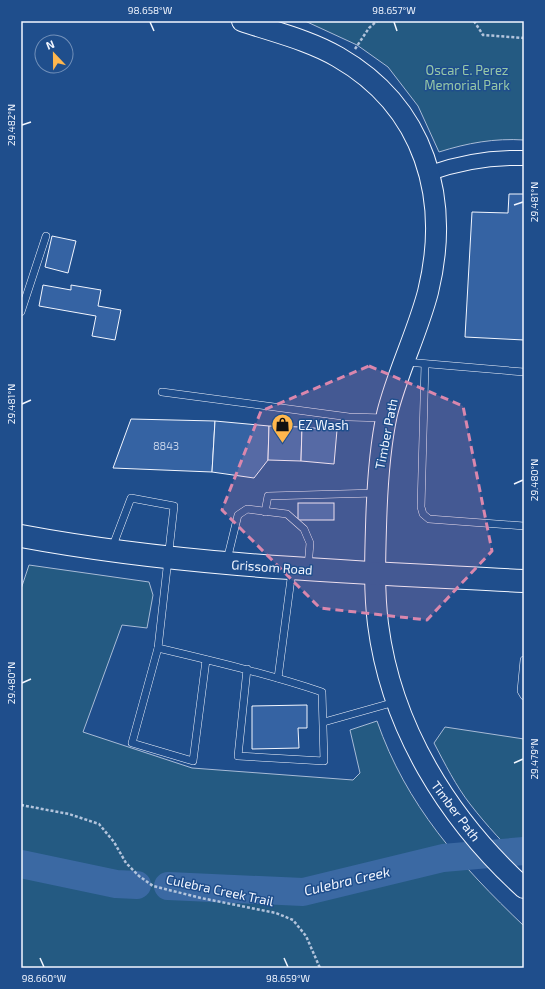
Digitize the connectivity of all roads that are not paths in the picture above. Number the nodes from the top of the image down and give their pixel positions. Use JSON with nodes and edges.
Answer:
{"nodes":[{"id":1,"x":242,"y":21,"type":"edge"},
{"id":2,"x":524,"y":158,"type":"edge"},
{"id":3,"x":430,"y":173,"type":"junction"},
{"id":4,"x":46,"y":236,"type":"dead end"},
{"id":5,"x":21,"y":312,"type":"edge"},
{"id":6,"x":404,"y":362,"type":"junction"},
{"id":7,"x":425,"y":364,"type":"junction"},
{"id":8,"x":524,"y":372,"type":"edge"},
{"id":9,"x":162,"y":392,"type":"dead end"},
{"id":10,"x":387,"y":418,"type":"junction"},
{"id":11,"x":377,"y":493,"type":"junction"},
{"id":12,"x":265,"y":512,"type":"junction"},
{"id":13,"x":524,"y":526,"type":"edge"},
{"id":14,"x":21,"y":536,"type":"edge"},
{"id":15,"x":111,"y":550,"type":"junction"},
{"id":16,"x":168,"y":558,"type":"junction"},
{"id":17,"x":226,"y":564,"type":"junction"},
{"id":18,"x":300,"y":569,"type":"junction"},
{"id":19,"x":374,"y":573,"type":"junction"},
{"id":20,"x":524,"y":581,"type":"edge"},
{"id":21,"x":158,"y":648,"type":"junction"},
{"id":22,"x":206,"y":660,"type":"junction"},
{"id":23,"x":524,"y":660,"type":"edge"},
{"id":24,"x":247,"y":669,"type":"junction"},
{"id":25,"x":278,"y":678,"type":"junction"},
{"id":26,"x":524,"y":696,"type":"edge"},
{"id":27,"x":397,"y":702,"type":"junction"},
{"id":28,"x":324,"y":722,"type":"junction"},
{"id":29,"x":524,"y":888,"type":"edge"}],
"edges":[{"from":1,"to":3,"type":"street","name":"Timber Path"},
{"from":2,"to":3,"type":"street"},
{"from":3,"to":6,"type":"street","name":"Timber Path"},
{"from":4,"to":5,"type":"lane"},
{"from":6,"to":7,"type":"lane"},
{"from":6,"to":10,"type":"street","name":"Timber Path"},
{"from":7,"to":8,"type":"lane"},
{"from":7,"to":13,"type":"lane"},
{"from":9,"to":10,"type":"lane"},
{"from":10,"to":11,"type":"street","name":"Timber Path"},
{"from":11,"to":12,"type":"lane"},
{"from":11,"to":19,"type":"street","name":"Timber Path"},
{"from":12,"to":17,"type":"lane"},
{"from":12,"to":18,"type":"lane"},
{"from":14,"to":15,"type":"main road","name":"Grissom Road"},
{"from":15,"to":16,"type":"main road","name":"Grissom Road"},
{"from":15,"to":16,"type":"lane"},
{"from":16,"to":17,"type":"main road","name":"Grissom Road"},
{"from":16,"to":21,"type":"lane"},
{"from":17,"to":18,"type":"main road","name":"Grissom Road"},
{"from":18,"to":19,"type":"main road","name":"Grissom Road"},
{"from":18,"to":25,"type":"lane"},
{"from":19,"to":20,"type":"main road","name":"Grissom Road"},
{"from":19,"to":27,"type":"street","name":"Timber Path"},
{"from":21,"to":22,"type":"lane"},
{"from":21,"to":22,"type":"lane"},
{"from":22,"to":24,"type":"lane"},
{"from":23,"to":26,"type":"lane"},
{"from":24,"to":25,"type":"lane"},
{"from":24,"to":28,"type":"lane"},
{"from":25,"to":28,"type":"lane"},
{"from":27,"to":28,"type":"lane"},
{"from":27,"to":29,"type":"street","name":"Timber Path"}]}
